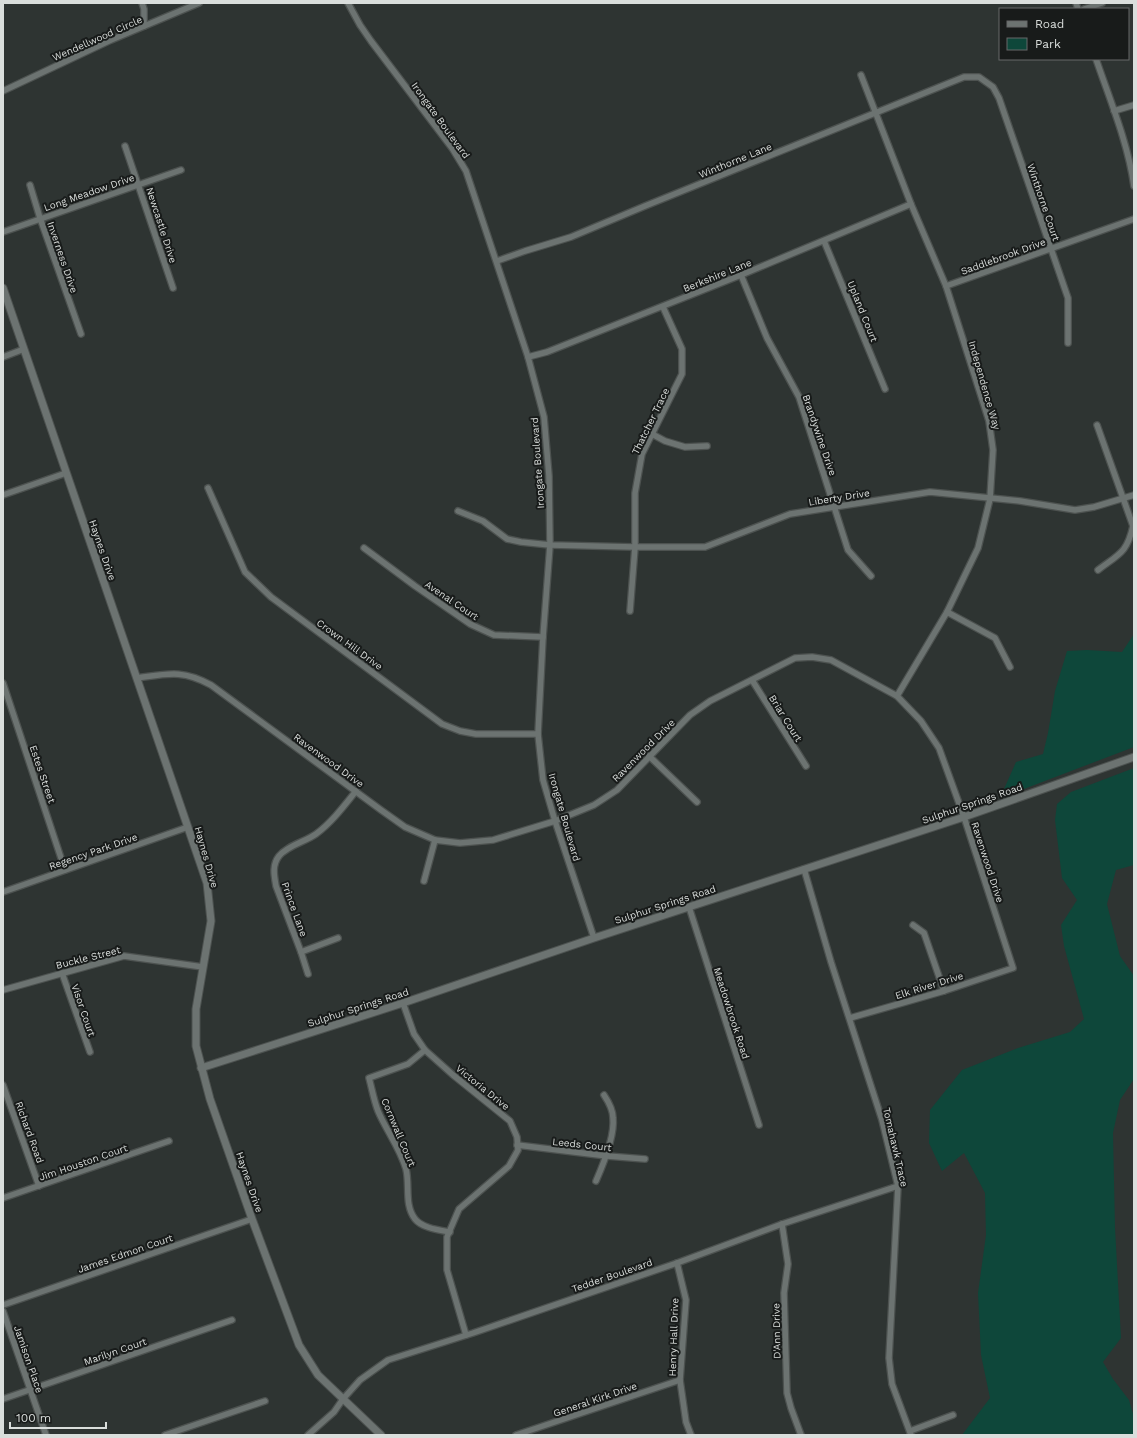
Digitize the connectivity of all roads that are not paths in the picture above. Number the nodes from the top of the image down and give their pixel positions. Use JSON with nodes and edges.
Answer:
{"nodes":[{"id":1,"x":142,"y":3,"type":"edge"},
{"id":2,"x":199,"y":3,"type":"edge"},
{"id":3,"x":348,"y":3,"type":"edge"},
{"id":4,"x":1102,"y":3,"type":"edge"},
{"id":5,"x":1087,"y":8,"type":"edge"},
{"id":6,"x":144,"y":26,"type":"junction"},
{"id":7,"x":1096,"y":60,"type":"edge"},
{"id":8,"x":861,"y":75,"type":"dead end"},
{"id":9,"x":979,"y":76,"type":"joint"},
{"id":10,"x":3,"y":91,"type":"edge"},
{"id":11,"x":1134,"y":105,"type":"edge"},
{"id":12,"x":1114,"y":111,"type":"junction"},
{"id":13,"x":875,"y":113,"type":"junction"},
{"id":14,"x":125,"y":146,"type":"dead end"},
{"id":15,"x":181,"y":170,"type":"dead end"},
{"id":16,"x":30,"y":185,"type":"dead end"},
{"id":17,"x":139,"y":185,"type":"junction"},
{"id":18,"x":1134,"y":186,"type":"edge"},
{"id":19,"x":911,"y":204,"type":"junction"},
{"id":20,"x":40,"y":218,"type":"junction"},
{"id":21,"x":1134,"y":219,"type":"edge"},
{"id":22,"x":3,"y":232,"type":"edge"},
{"id":23,"x":824,"y":240,"type":"junction"},
{"id":24,"x":1051,"y":249,"type":"junction"},
{"id":25,"x":497,"y":261,"type":"junction"},
{"id":26,"x":741,"y":276,"type":"junction"},
{"id":27,"x":946,"y":286,"type":"junction"},
{"id":28,"x":3,"y":288,"type":"edge"},
{"id":29,"x":173,"y":288,"type":"dead end"},
{"id":30,"x":663,"y":307,"type":"junction"},
{"id":31,"x":81,"y":334,"type":"dead end"},
{"id":32,"x":1068,"y":343,"type":"dead end"},
{"id":33,"x":24,"y":349,"type":"junction"},
{"id":34,"x":3,"y":357,"type":"edge"},
{"id":35,"x":528,"y":357,"type":"junction"},
{"id":36,"x":885,"y":388,"type":"dead end"},
{"id":37,"x":1097,"y":425,"type":"dead end"},
{"id":38,"x":652,"y":434,"type":"junction"},
{"id":39,"x":707,"y":446,"type":"dead end"},
{"id":40,"x":66,"y":473,"type":"junction"},
{"id":41,"x":208,"y":488,"type":"dead end"},
{"id":42,"x":3,"y":495,"type":"edge"},
{"id":43,"x":1134,"y":495,"type":"edge"},
{"id":44,"x":990,"y":499,"type":"junction"},
{"id":45,"x":1124,"y":499,"type":"junction"},
{"id":46,"x":834,"y":506,"type":"junction"},
{"id":47,"x":458,"y":511,"type":"dead end"},
{"id":48,"x":550,"y":546,"type":"junction"},
{"id":49,"x":364,"y":548,"type":"dead end"},
{"id":50,"x":636,"y":548,"type":"junction"},
{"id":51,"x":1098,"y":570,"type":"dead end"},
{"id":52,"x":871,"y":576,"type":"dead end"},
{"id":53,"x":630,"y":611,"type":"dead end"},
{"id":54,"x":947,"y":612,"type":"junction"},
{"id":55,"x":543,"y":637,"type":"junction"},
{"id":56,"x":1010,"y":667,"type":"dead end"},
{"id":57,"x":137,"y":678,"type":"junction"},
{"id":58,"x":752,"y":680,"type":"junction"},
{"id":59,"x":3,"y":683,"type":"edge"},
{"id":60,"x":897,"y":696,"type":"junction"},
{"id":61,"x":538,"y":734,"type":"junction"},
{"id":62,"x":649,"y":756,"type":"junction"},
{"id":63,"x":1134,"y":757,"type":"edge"},
{"id":64,"x":806,"y":766,"type":"dead end"},
{"id":65,"x":356,"y":791,"type":"junction"},
{"id":66,"x":697,"y":802,"type":"dead end"},
{"id":67,"x":964,"y":817,"type":"junction"},
{"id":68,"x":555,"y":821,"type":"junction"},
{"id":69,"x":188,"y":827,"type":"junction"},
{"id":70,"x":435,"y":840,"type":"junction"},
{"id":71,"x":804,"y":869,"type":"junction"},
{"id":72,"x":65,"y":870,"type":"junction"},
{"id":73,"x":424,"y":881,"type":"dead end"},
{"id":74,"x":3,"y":892,"type":"edge"},
{"id":75,"x":689,"y":907,"type":"junction"},
{"id":76,"x":914,"y":925,"type":"dead end"},
{"id":77,"x":338,"y":938,"type":"dead end"},
{"id":78,"x":594,"y":938,"type":"junction"},
{"id":79,"x":301,"y":952,"type":"junction"},
{"id":80,"x":204,"y":967,"type":"junction"},
{"id":81,"x":1014,"y":968,"type":"joint"},
{"id":82,"x":62,"y":973,"type":"junction"},
{"id":83,"x":308,"y":974,"type":"dead end"},
{"id":84,"x":3,"y":990,"type":"edge"},
{"id":85,"x":944,"y":991,"type":"junction"},
{"id":86,"x":403,"y":1003,"type":"junction"},
{"id":87,"x":850,"y":1018,"type":"junction"},
{"id":88,"x":425,"y":1050,"type":"junction"},
{"id":89,"x":90,"y":1052,"type":"dead end"},
{"id":90,"x":201,"y":1068,"type":"junction"},
{"id":91,"x":3,"y":1085,"type":"edge"},
{"id":92,"x":604,"y":1095,"type":"dead end"},
{"id":93,"x":759,"y":1124,"type":"dead end"},
{"id":94,"x":169,"y":1141,"type":"dead end"},
{"id":95,"x":518,"y":1145,"type":"junction"},
{"id":96,"x":606,"y":1156,"type":"junction"},
{"id":97,"x":645,"y":1158,"type":"dead end"},
{"id":98,"x":596,"y":1181,"type":"dead end"},
{"id":99,"x":39,"y":1186,"type":"junction"},
{"id":100,"x":898,"y":1186,"type":"junction"},
{"id":101,"x":3,"y":1198,"type":"edge"},
{"id":102,"x":252,"y":1219,"type":"junction"},
{"id":103,"x":782,"y":1224,"type":"junction"},
{"id":104,"x":450,"y":1232,"type":"junction"},
{"id":105,"x":677,"y":1263,"type":"junction"},
{"id":106,"x":3,"y":1305,"type":"edge"},
{"id":107,"x":3,"y":1311,"type":"edge"},
{"id":108,"x":232,"y":1320,"type":"dead end"},
{"id":109,"x":466,"y":1335,"type":"junction"},
{"id":110,"x":680,"y":1380,"type":"junction"},
{"id":111,"x":29,"y":1390,"type":"junction"},
{"id":112,"x":343,"y":1398,"type":"junction"},
{"id":113,"x":3,"y":1399,"type":"edge"},
{"id":114,"x":265,"y":1401,"type":"dead end"},
{"id":115,"x":953,"y":1415,"type":"dead end"},
{"id":116,"x":910,"y":1433,"type":"edge"},
{"id":117,"x":46,"y":1435,"type":"edge"},
{"id":118,"x":166,"y":1435,"type":"edge"},
{"id":119,"x":308,"y":1435,"type":"edge"},
{"id":120,"x":381,"y":1435,"type":"edge"},
{"id":121,"x":516,"y":1435,"type":"edge"},
{"id":122,"x":691,"y":1435,"type":"edge"},
{"id":123,"x":801,"y":1435,"type":"edge"}],
"edges":[{"from":1,"to":6,"type":"street"},
{"from":2,"to":6,"type":"street","name":"Wendellwood Circle"},
{"from":3,"to":25,"type":"street","name":"Irongate Boulevard"},
{"from":4,"to":5,"type":"street"},
{"from":6,"to":10,"type":"street","name":"Wendellwood Circle"},
{"from":7,"to":12,"type":"street"},
{"from":8,"to":13,"type":"street","name":"Independence Way"},
{"from":9,"to":13,"type":"street","name":"Winthorne Lane"},
{"from":9,"to":24,"type":"street","name":"Winthorne Court"},
{"from":11,"to":12,"type":"street"},
{"from":12,"to":18,"type":"street"},
{"from":13,"to":19,"type":"street","name":"Independence Way"},
{"from":13,"to":25,"type":"street","name":"Winthorne Lane"},
{"from":14,"to":17,"type":"street","name":"Newcastle Drive"},
{"from":15,"to":17,"type":"street","name":"Long Meadow Drive"},
{"from":16,"to":20,"type":"street","name":"Inverness Drive"},
{"from":17,"to":20,"type":"street","name":"Long Meadow Drive"},
{"from":17,"to":29,"type":"street","name":"Newcastle Drive"},
{"from":19,"to":23,"type":"street","name":"Berkshire Lane"},
{"from":19,"to":27,"type":"street","name":"Independence Way"},
{"from":20,"to":22,"type":"street","name":"Long Meadow Drive"},
{"from":20,"to":31,"type":"street","name":"Inverness Drive"},
{"from":21,"to":24,"type":"street","name":"Saddlebrook Drive"},
{"from":23,"to":26,"type":"street","name":"Berkshire Lane"},
{"from":23,"to":36,"type":"street","name":"Upland Court"},
{"from":24,"to":27,"type":"street","name":"Saddlebrook Drive"},
{"from":24,"to":32,"type":"street","name":"Winthorne Court"},
{"from":25,"to":35,"type":"street","name":"Irongate Boulevard"},
{"from":26,"to":30,"type":"street","name":"Berkshire Lane"},
{"from":26,"to":46,"type":"street","name":"Brandywine Drive"},
{"from":27,"to":44,"type":"street","name":"Independence Way"},
{"from":28,"to":33,"type":"street","name":"Haynes Drive"},
{"from":30,"to":35,"type":"street","name":"Berkshire Lane"},
{"from":30,"to":38,"type":"street","name":"Thatcher Trace"},
{"from":33,"to":34,"type":"street"},
{"from":33,"to":40,"type":"street","name":"Haynes Drive"},
{"from":35,"to":48,"type":"street","name":"Irongate Boulevard"},
{"from":37,"to":45,"type":"street"},
{"from":38,"to":39,"type":"street"},
{"from":38,"to":50,"type":"street","name":"Thatcher Trace"},
{"from":40,"to":42,"type":"street"},
{"from":40,"to":57,"type":"street","name":"Haynes Drive"},
{"from":41,"to":61,"type":"street","name":"Crown Hill Drive"},
{"from":43,"to":45,"type":"street","name":"Liberty Drive"},
{"from":44,"to":45,"type":"street","name":"Liberty Drive"},
{"from":44,"to":46,"type":"street","name":"Liberty Drive"},
{"from":44,"to":54,"type":"street","name":"Independence Way"},
{"from":45,"to":51,"type":"street"},
{"from":46,"to":50,"type":"street","name":"Liberty Drive"},
{"from":46,"to":52,"type":"street","name":"Brandywine Drive"},
{"from":47,"to":48,"type":"street","name":"Liberty Drive"},
{"from":48,"to":50,"type":"street","name":"Liberty Drive"},
{"from":48,"to":55,"type":"street","name":"Irongate Boulevard"},
{"from":49,"to":55,"type":"street","name":"Avenal Court"},
{"from":50,"to":53,"type":"street","name":"Thatcher Trace"},
{"from":54,"to":56,"type":"street"},
{"from":54,"to":60,"type":"street","name":"Independence Way"},
{"from":55,"to":61,"type":"street","name":"Irongate Boulevard"},
{"from":57,"to":65,"type":"street","name":"Ravenwood Drive"},
{"from":57,"to":69,"type":"street","name":"Haynes Drive"},
{"from":58,"to":60,"type":"street","name":"Ravenwood Drive"},
{"from":58,"to":62,"type":"street","name":"Ravenwood Drive"},
{"from":58,"to":64,"type":"street","name":"Briar Court"},
{"from":59,"to":72,"type":"street","name":"Estes Street"},
{"from":60,"to":67,"type":"street","name":"Ravenwood Drive"},
{"from":61,"to":68,"type":"street","name":"Irongate Boulevard"},
{"from":62,"to":66,"type":"street"},
{"from":62,"to":68,"type":"street","name":"Ravenwood Drive"},
{"from":63,"to":67,"type":"street","name":"Sulphur Springs Road"},
{"from":65,"to":70,"type":"street","name":"Ravenwood Drive"},
{"from":65,"to":79,"type":"street","name":"Prince Lane"},
{"from":67,"to":71,"type":"street","name":"Sulphur Springs Road"},
{"from":67,"to":81,"type":"street","name":"Ravenwood Drive"},
{"from":68,"to":70,"type":"street","name":"Ravenwood Drive"},
{"from":68,"to":78,"type":"street","name":"Irongate Boulevard"},
{"from":69,"to":72,"type":"street","name":"Regency Park Drive"},
{"from":69,"to":80,"type":"street","name":"Haynes Drive"},
{"from":70,"to":73,"type":"street"},
{"from":71,"to":75,"type":"street","name":"Sulphur Springs Road"},
{"from":71,"to":87,"type":"street","name":"Tomahawk Trace"},
{"from":72,"to":74,"type":"street","name":"Regency Park Drive"},
{"from":75,"to":78,"type":"street","name":"Sulphur Springs Road"},
{"from":75,"to":93,"type":"street","name":"Meadowbrook Road"},
{"from":76,"to":85,"type":"street"},
{"from":77,"to":79,"type":"street"},
{"from":78,"to":86,"type":"street","name":"Sulphur Springs Road"},
{"from":79,"to":83,"type":"street","name":"Prince Lane"},
{"from":80,"to":82,"type":"street","name":"Buckle Street"},
{"from":80,"to":90,"type":"street","name":"Haynes Drive"},
{"from":81,"to":85,"type":"street","name":"Elk River Drive"},
{"from":82,"to":84,"type":"street","name":"Buckle Street"},
{"from":82,"to":89,"type":"street","name":"Visor Court"},
{"from":85,"to":87,"type":"street","name":"Elk River Drive"},
{"from":86,"to":88,"type":"street","name":"Victoria Drive"},
{"from":86,"to":90,"type":"street","name":"Sulphur Springs Road"},
{"from":87,"to":100,"type":"street","name":"Tomahawk Trace"},
{"from":88,"to":95,"type":"street","name":"Victoria Drive"},
{"from":88,"to":104,"type":"street","name":"Cornwall Court"},
{"from":90,"to":102,"type":"street","name":"Haynes Drive"},
{"from":91,"to":99,"type":"street","name":"Richard Road"},
{"from":92,"to":96,"type":"street"},
{"from":94,"to":99,"type":"street","name":"Jim Houston Court"},
{"from":95,"to":96,"type":"street","name":"Leeds Court"},
{"from":95,"to":104,"type":"street"},
{"from":96,"to":97,"type":"street","name":"Leeds Court"},
{"from":96,"to":98,"type":"street"},
{"from":99,"to":101,"type":"street","name":"Jim Houston Court"},
{"from":100,"to":103,"type":"street","name":"Tedder Boulevard"},
{"from":100,"to":116,"type":"street","name":"Tomahawk Trace"},
{"from":102,"to":106,"type":"street","name":"James Edmon Court"},
{"from":102,"to":112,"type":"street","name":"Haynes Drive"},
{"from":103,"to":105,"type":"street","name":"Tedder Boulevard"},
{"from":103,"to":123,"type":"street","name":"D'Ann Drive"},
{"from":104,"to":109,"type":"street"},
{"from":105,"to":109,"type":"street","name":"Tedder Boulevard"},
{"from":105,"to":110,"type":"street","name":"Henry Hall Drive"},
{"from":107,"to":111,"type":"street","name":"Jamison Place"},
{"from":108,"to":111,"type":"street","name":"Marilyn Court"},
{"from":109,"to":112,"type":"street","name":"Tedder Boulevard"},
{"from":110,"to":121,"type":"street","name":"General Kirk Drive"},
{"from":110,"to":122,"type":"street","name":"Henry Hall Drive"},
{"from":111,"to":113,"type":"street","name":"Marilyn Court"},
{"from":111,"to":117,"type":"street","name":"Jamison Place"},
{"from":112,"to":119,"type":"street","name":"Tedder Boulevard"},
{"from":112,"to":120,"type":"street","name":"Haynes Drive"},
{"from":114,"to":118,"type":"street"},
{"from":115,"to":116,"type":"street"}]}
